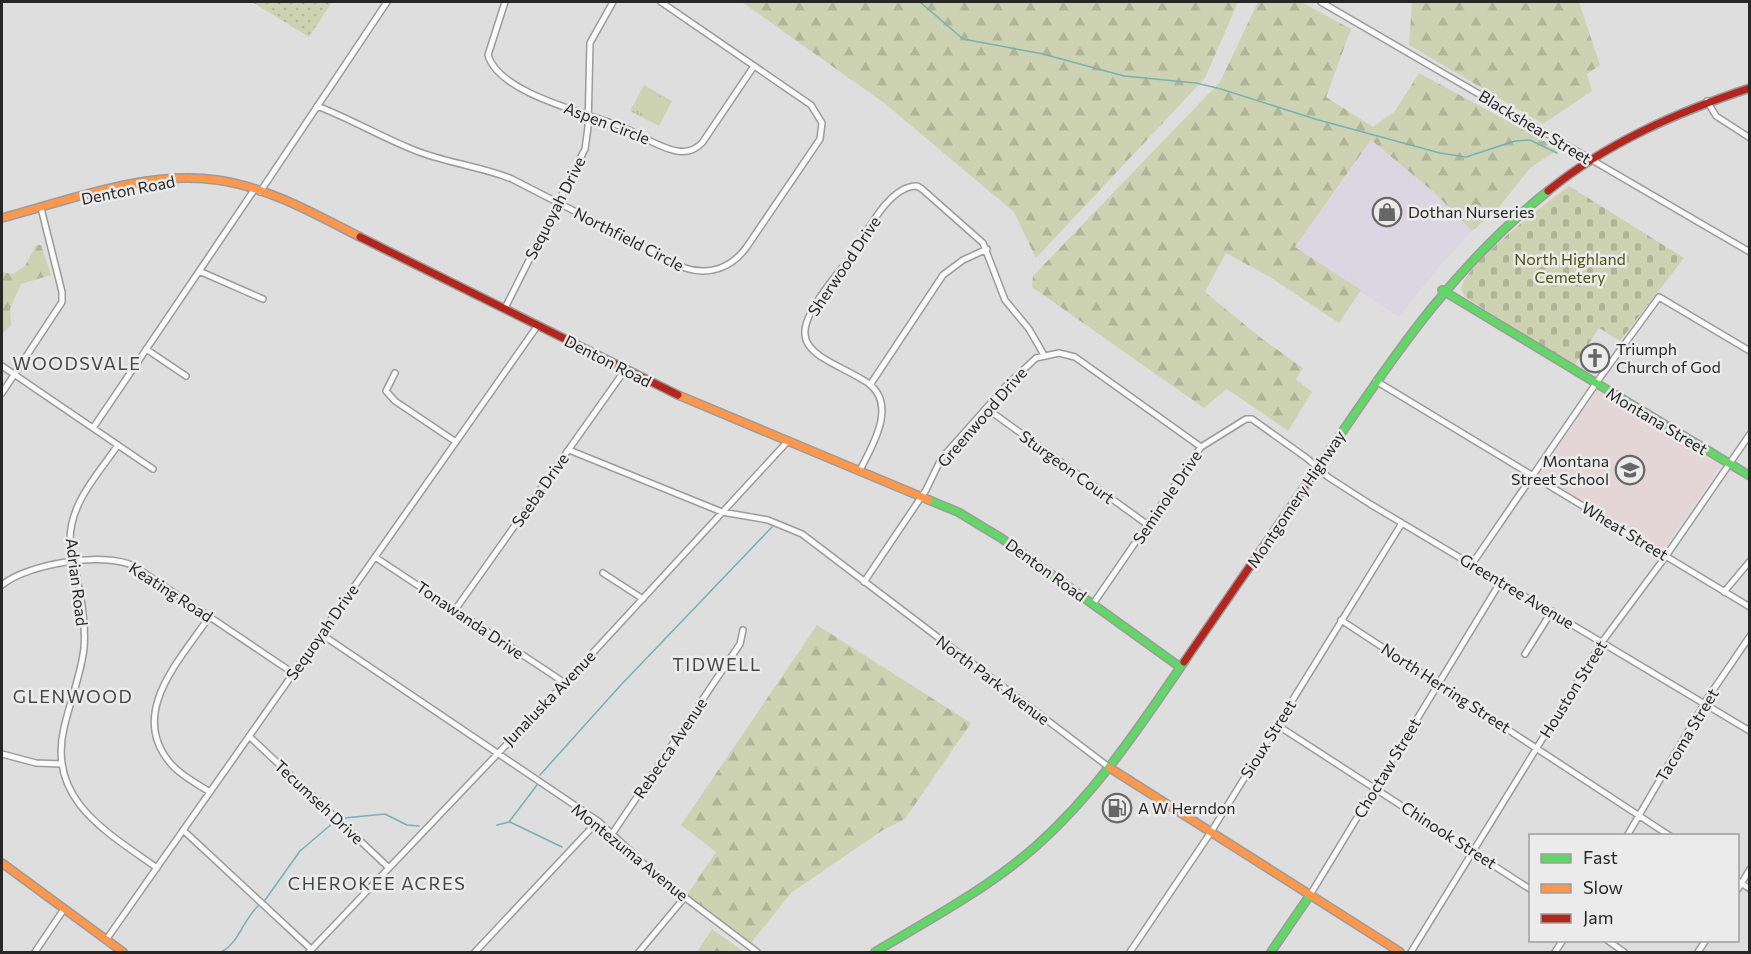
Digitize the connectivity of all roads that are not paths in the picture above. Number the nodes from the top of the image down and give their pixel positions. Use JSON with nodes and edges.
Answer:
{"nodes":[{"id":1,"x":387,"y":2,"type":"edge"},
{"id":2,"x":505,"y":2,"type":"edge"},
{"id":3,"x":613,"y":2,"type":"edge"},
{"id":4,"x":661,"y":2,"type":"edge"},
{"id":5,"x":1322,"y":2,"type":"edge"},
{"id":6,"x":754,"y":66,"type":"junction"},
{"id":7,"x":1749,"y":88,"type":"edge"},
{"id":8,"x":1707,"y":101,"type":"junction"},
{"id":9,"x":317,"y":106,"type":"junction"},
{"id":10,"x":588,"y":115,"type":"junction"},
{"id":11,"x":1749,"y":138,"type":"edge"},
{"id":12,"x":1589,"y":159,"type":"junction"},
{"id":13,"x":257,"y":190,"type":"junction"},
{"id":14,"x":559,"y":203,"type":"junction"},
{"id":15,"x":41,"y":208,"type":"junction"},
{"id":16,"x":2,"y":218,"type":"edge"},
{"id":17,"x":987,"y":249,"type":"junction"},
{"id":18,"x":1749,"y":252,"type":"edge"},
{"id":19,"x":199,"y":271,"type":"junction"},
{"id":20,"x":1442,"y":290,"type":"junction"},
{"id":21,"x":262,"y":299,"type":"dead end"},
{"id":22,"x":505,"y":308,"type":"junction"},
{"id":23,"x":538,"y":326,"type":"junction"},
{"id":24,"x":146,"y":349,"type":"junction"},
{"id":25,"x":1749,"y":351,"type":"edge"},
{"id":26,"x":1044,"y":355,"type":"junction"},
{"id":27,"x":2,"y":366,"type":"edge"},
{"id":28,"x":625,"y":370,"type":"junction"},
{"id":29,"x":395,"y":373,"type":"dead end"},
{"id":30,"x":14,"y":375,"type":"junction"},
{"id":31,"x":186,"y":376,"type":"dead end"},
{"id":32,"x":1376,"y":381,"type":"junction"},
{"id":33,"x":1596,"y":384,"type":"junction"},
{"id":34,"x":870,"y":385,"type":"junction"},
{"id":35,"x":2,"y":393,"type":"edge"},
{"id":36,"x":986,"y":408,"type":"junction"},
{"id":37,"x":93,"y":428,"type":"junction"},
{"id":38,"x":1749,"y":434,"type":"edge"},
{"id":39,"x":788,"y":441,"type":"junction"},
{"id":40,"x":456,"y":442,"type":"junction"},
{"id":41,"x":118,"y":445,"type":"junction"},
{"id":42,"x":1201,"y":447,"type":"junction"},
{"id":43,"x":569,"y":450,"type":"junction"},
{"id":44,"x":1728,"y":464,"type":"junction"},
{"id":45,"x":1318,"y":467,"type":"junction"},
{"id":46,"x":153,"y":469,"type":"dead end"},
{"id":47,"x":860,"y":470,"type":"junction"},
{"id":48,"x":1534,"y":476,"type":"junction"},
{"id":49,"x":1749,"y":477,"type":"edge"},
{"id":50,"x":922,"y":496,"type":"junction"},
{"id":51,"x":722,"y":512,"type":"junction"},
{"id":52,"x":1402,"y":523,"type":"junction"},
{"id":53,"x":1148,"y":525,"type":"junction"},
{"id":54,"x":1666,"y":556,"type":"junction"},
{"id":55,"x":375,"y":557,"type":"junction"},
{"id":56,"x":1749,"y":561,"type":"edge"},
{"id":57,"x":74,"y":563,"type":"junction"},
{"id":58,"x":1472,"y":564,"type":"junction"},
{"id":59,"x":603,"y":573,"type":"dead end"},
{"id":60,"x":1501,"y":581,"type":"junction"},
{"id":61,"x":864,"y":582,"type":"junction"},
{"id":62,"x":2,"y":585,"type":"edge"},
{"id":63,"x":1724,"y":592,"type":"junction"},
{"id":64,"x":643,"y":599,"type":"junction"},
{"id":65,"x":1093,"y":604,"type":"junction"},
{"id":66,"x":1749,"y":607,"type":"edge"},
{"id":67,"x":456,"y":610,"type":"junction"},
{"id":68,"x":1552,"y":611,"type":"junction"},
{"id":69,"x":209,"y":616,"type":"junction"},
{"id":70,"x":1341,"y":620,"type":"junction"},
{"id":71,"x":743,"y":630,"type":"dead end"},
{"id":72,"x":321,"y":634,"type":"junction"},
{"id":73,"x":1749,"y":636,"type":"edge"},
{"id":74,"x":1602,"y":642,"type":"junction"},
{"id":75,"x":1525,"y":654,"type":"dead end"},
{"id":76,"x":1180,"y":667,"type":"junction"},
{"id":77,"x":293,"y":674,"type":"junction"},
{"id":78,"x":565,"y":683,"type":"junction"},
{"id":79,"x":1439,"y":684,"type":"junction"},
{"id":80,"x":1706,"y":704,"type":"junction"},
{"id":81,"x":1277,"y":725,"type":"junction"},
{"id":82,"x":1749,"y":731,"type":"edge"},
{"id":83,"x":249,"y":736,"type":"junction"},
{"id":84,"x":1538,"y":747,"type":"junction"},
{"id":85,"x":497,"y":753,"type":"junction"},
{"id":86,"x":2,"y":754,"type":"edge"},
{"id":87,"x":61,"y":764,"type":"junction"},
{"id":88,"x":1110,"y":768,"type":"junction"},
{"id":89,"x":1375,"y":788,"type":"junction"},
{"id":90,"x":210,"y":792,"type":"junction"},
{"id":91,"x":1639,"y":815,"type":"junction"},
{"id":92,"x":598,"y":821,"type":"junction"},
{"id":93,"x":183,"y":830,"type":"junction"},
{"id":94,"x":1211,"y":832,"type":"junction"},
{"id":95,"x":612,"y":834,"type":"junction"},
{"id":96,"x":1628,"y":834,"type":"edge"},
{"id":97,"x":1667,"y":834,"type":"edge"},
{"id":98,"x":1474,"y":850,"type":"junction"},
{"id":99,"x":2,"y":862,"type":"edge"},
{"id":100,"x":388,"y":867,"type":"junction"},
{"id":101,"x":157,"y":868,"type":"junction"},
{"id":102,"x":1749,"y":869,"type":"edge"},
{"id":103,"x":1739,"y":884,"type":"edge"},
{"id":104,"x":1529,"y":888,"type":"edge"},
{"id":105,"x":1749,"y":889,"type":"edge"},
{"id":106,"x":1310,"y":895,"type":"junction"},
{"id":107,"x":684,"y":897,"type":"junction"},
{"id":108,"x":64,"y":909,"type":"junction"},
{"id":109,"x":106,"y":940,"type":"junction"},
{"id":110,"x":1609,"y":942,"type":"edge"},
{"id":111,"x":310,"y":951,"type":"edge"},
{"id":112,"x":35,"y":952,"type":"edge"},
{"id":113,"x":123,"y":952,"type":"edge"},
{"id":114,"x":475,"y":952,"type":"edge"},
{"id":115,"x":639,"y":952,"type":"edge"},
{"id":116,"x":757,"y":952,"type":"edge"},
{"id":117,"x":875,"y":952,"type":"edge"},
{"id":118,"x":1130,"y":952,"type":"edge"},
{"id":119,"x":1271,"y":952,"type":"edge"},
{"id":120,"x":1400,"y":952,"type":"edge"},
{"id":121,"x":1411,"y":952,"type":"edge"},
{"id":122,"x":1624,"y":952,"type":"edge"}],
"edges":[{"from":1,"to":9,"type":"street"},
{"from":2,"to":10,"type":"street","name":"Aspen Circle"},
{"from":3,"to":10,"type":"street","name":"Sequoyah Drive"},
{"from":4,"to":6,"type":"street","name":"Northfield Circle"},
{"from":5,"to":12,"type":"street","name":"Blackshear Street"},
{"from":6,"to":10,"type":"street","name":"Aspen Circle"},
{"from":6,"to":14,"type":"street","name":"Northfield Circle"},
{"from":7,"to":8,"type":"street","name":"Montgomery Highway"},
{"from":8,"to":11,"type":"street"},
{"from":8,"to":12,"type":"street","name":"Montgomery Highway"},
{"from":9,"to":13,"type":"street"},
{"from":9,"to":14,"type":"street","name":"Northfield Circle"},
{"from":10,"to":14,"type":"street","name":"Sequoyah Drive"},
{"from":12,"to":18,"type":"street","name":"Blackshear Street"},
{"from":12,"to":20,"type":"street","name":"Montgomery Highway"},
{"from":13,"to":15,"type":"street","name":"Denton Road"},
{"from":13,"to":19,"type":"street"},
{"from":13,"to":22,"type":"street","name":"Denton Road"},
{"from":14,"to":22,"type":"street","name":"Sequoyah Drive"},
{"from":15,"to":16,"type":"street","name":"Denton Road"},
{"from":15,"to":30,"type":"street"},
{"from":17,"to":26,"type":"street","name":"Sherwood Drive"},
{"from":17,"to":34,"type":"street"},
{"from":17,"to":34,"type":"street","name":"Sherwood Drive"},
{"from":19,"to":21,"type":"street"},
{"from":19,"to":24,"type":"street"},
{"from":20,"to":32,"type":"street","name":"Montgomery Highway"},
{"from":20,"to":33,"type":"street","name":"Montana Street"},
{"from":22,"to":23,"type":"street","name":"Denton Road"},
{"from":23,"to":28,"type":"street","name":"Denton Road"},
{"from":23,"to":40,"type":"street","name":"Sequoyah Drive"},
{"from":24,"to":31,"type":"street"},
{"from":24,"to":37,"type":"street"},
{"from":25,"to":33,"type":"street"},
{"from":26,"to":36,"type":"street","name":"Greenwood Drive"},
{"from":26,"to":42,"type":"street","name":"Greenwood Drive"},
{"from":27,"to":30,"type":"street"},
{"from":28,"to":39,"type":"street","name":"Denton Road"},
{"from":28,"to":43,"type":"street","name":"Seeba Drive"},
{"from":29,"to":40,"type":"street"},
{"from":30,"to":35,"type":"street"},
{"from":30,"to":37,"type":"street"},
{"from":32,"to":45,"type":"street","name":"Montgomery Highway"},
{"from":32,"to":48,"type":"street","name":"Wheat Street"},
{"from":33,"to":44,"type":"street","name":"Montana Street"},
{"from":33,"to":48,"type":"street"},
{"from":34,"to":47,"type":"street"},
{"from":36,"to":50,"type":"street","name":"Greenwood Drive"},
{"from":36,"to":53,"type":"street","name":"Sturgeon Court"},
{"from":37,"to":41,"type":"street"},
{"from":38,"to":44,"type":"street","name":"Houston Street"},
{"from":39,"to":47,"type":"street","name":"Denton Road"},
{"from":39,"to":51,"type":"street","name":"Junaluska Avenue"},
{"from":40,"to":55,"type":"street","name":"Sequoyah Drive"},
{"from":41,"to":46,"type":"street"},
{"from":41,"to":57,"type":"street","name":"Adrian Road"},
{"from":42,"to":45,"type":"street","name":"Seminole Drive"},
{"from":42,"to":53,"type":"street","name":"Seminole Drive"},
{"from":43,"to":51,"type":"street","name":"North Park Avenue"},
{"from":43,"to":67,"type":"street","name":"Seeba Drive"},
{"from":44,"to":49,"type":"street","name":"Montana Street"},
{"from":44,"to":54,"type":"street","name":"Houston Street"},
{"from":45,"to":52,"type":"street","name":"Greentree Avenue"},
{"from":45,"to":76,"type":"street","name":"Montgomery Highway"},
{"from":47,"to":50,"type":"street","name":"Denton Road"},
{"from":48,"to":54,"type":"street","name":"Wheat Street"},
{"from":48,"to":58,"type":"street"},
{"from":50,"to":61,"type":"street","name":"Greenwood Drive"},
{"from":50,"to":65,"type":"street","name":"Denton Road"},
{"from":51,"to":61,"type":"street","name":"North Park Avenue"},
{"from":51,"to":64,"type":"street","name":"Junaluska Avenue"},
{"from":52,"to":58,"type":"street","name":"Greentree Avenue"},
{"from":52,"to":70,"type":"street","name":"Sioux Street"},
{"from":53,"to":65,"type":"street","name":"Seminole Drive"},
{"from":54,"to":63,"type":"street","name":"Wheat Street"},
{"from":54,"to":74,"type":"street","name":"Houston Street"},
{"from":55,"to":67,"type":"street","name":"Tonawanda Drive"},
{"from":55,"to":72,"type":"street","name":"Sequoyah Drive"},
{"from":56,"to":63,"type":"street"},
{"from":57,"to":62,"type":"street","name":"Keating Road"},
{"from":57,"to":69,"type":"street","name":"Keating Road"},
{"from":57,"to":87,"type":"street","name":"Adrian Road"},
{"from":58,"to":60,"type":"street","name":"Greentree Avenue"},
{"from":59,"to":64,"type":"street"},
{"from":60,"to":68,"type":"street","name":"Greentree Avenue"},
{"from":60,"to":79,"type":"street","name":"Choctaw Street"},
{"from":61,"to":88,"type":"street","name":"North Park Avenue"},
{"from":63,"to":66,"type":"street","name":"Wheat Street"},
{"from":64,"to":78,"type":"street","name":"Junaluska Avenue"},
{"from":65,"to":76,"type":"street","name":"Denton Road"},
{"from":67,"to":78,"type":"street","name":"Tonawanda Drive"},
{"from":68,"to":74,"type":"street","name":"Greentree Avenue"},
{"from":68,"to":75,"type":"street"},
{"from":69,"to":77,"type":"street","name":"Keating Road"},
{"from":69,"to":90,"type":"street"},
{"from":70,"to":79,"type":"street","name":"North Herring Street"},
{"from":70,"to":81,"type":"street","name":"Sioux Street"},
{"from":71,"to":95,"type":"street","name":"Rebecca Avenue"},
{"from":72,"to":77,"type":"street","name":"Sequoyah Drive"},
{"from":72,"to":85,"type":"street","name":"Montezuma Avenue"},
{"from":73,"to":80,"type":"street","name":"Tacoma Street"},
{"from":74,"to":80,"type":"street","name":"Greentree Avenue"},
{"from":74,"to":84,"type":"street","name":"Houston Street"},
{"from":76,"to":88,"type":"street","name":"Montgomery Highway"},
{"from":77,"to":83,"type":"street","name":"Sequoyah Drive"},
{"from":78,"to":85,"type":"street","name":"Junaluska Avenue"},
{"from":79,"to":84,"type":"street","name":"North Herring Street"},
{"from":79,"to":89,"type":"street","name":"Choctaw Street"},
{"from":80,"to":82,"type":"street","name":"Greentree Avenue"},
{"from":80,"to":91,"type":"street","name":"Tacoma Street"},
{"from":81,"to":89,"type":"street","name":"Chinook Street"},
{"from":81,"to":94,"type":"street","name":"Sioux Street"},
{"from":83,"to":90,"type":"street","name":"Sequoyah Drive"},
{"from":83,"to":100,"type":"street","name":"Tecumseh Drive"},
{"from":84,"to":91,"type":"street","name":"North Herring Street"},
{"from":84,"to":98,"type":"street","name":"Houston Street"},
{"from":85,"to":92,"type":"street","name":"Montezuma Avenue"},
{"from":85,"to":100,"type":"street","name":"Junaluska Avenue"},
{"from":86,"to":87,"type":"street"},
{"from":87,"to":101,"type":"street","name":"Adrian Road"},
{"from":88,"to":94,"type":"street","name":"North Park Avenue"},
{"from":88,"to":117,"type":"street","name":"Montgomery Highway"},
{"from":89,"to":98,"type":"street","name":"Chinook Street"},
{"from":89,"to":106,"type":"street","name":"Choctaw Street"},
{"from":90,"to":93,"type":"street","name":"Sequoyah Drive"},
{"from":91,"to":96,"type":"street","name":"Tacoma Street"},
{"from":91,"to":97,"type":"street","name":"North Herring Street"},
{"from":92,"to":95,"type":"street","name":"Montezuma Avenue"},
{"from":92,"to":114,"type":"street"},
{"from":93,"to":101,"type":"street","name":"Sequoyah Drive"},
{"from":93,"to":111,"type":"street"},
{"from":94,"to":106,"type":"street","name":"North Park Avenue"},
{"from":94,"to":118,"type":"street","name":"Sioux Street"},
{"from":95,"to":107,"type":"street","name":"Montezuma Avenue"},
{"from":98,"to":104,"type":"street","name":"Chinook Street"},
{"from":98,"to":121,"type":"street","name":"Houston Street"},
{"from":99,"to":108,"type":"street"},
{"from":100,"to":111,"type":"street","name":"Junaluska Avenue"},
{"from":101,"to":109,"type":"street","name":"Sequoyah Drive"},
{"from":102,"to":103,"type":"street"},
{"from":103,"to":105,"type":"street"},
{"from":106,"to":119,"type":"street","name":"Choctaw Street"},
{"from":106,"to":120,"type":"street","name":"North Park Avenue"},
{"from":107,"to":115,"type":"street"},
{"from":107,"to":116,"type":"street","name":"Montezuma Avenue"},
{"from":108,"to":109,"type":"street"},
{"from":108,"to":112,"type":"street"},
{"from":109,"to":113,"type":"street"},
{"from":110,"to":122,"type":"street"}]}
